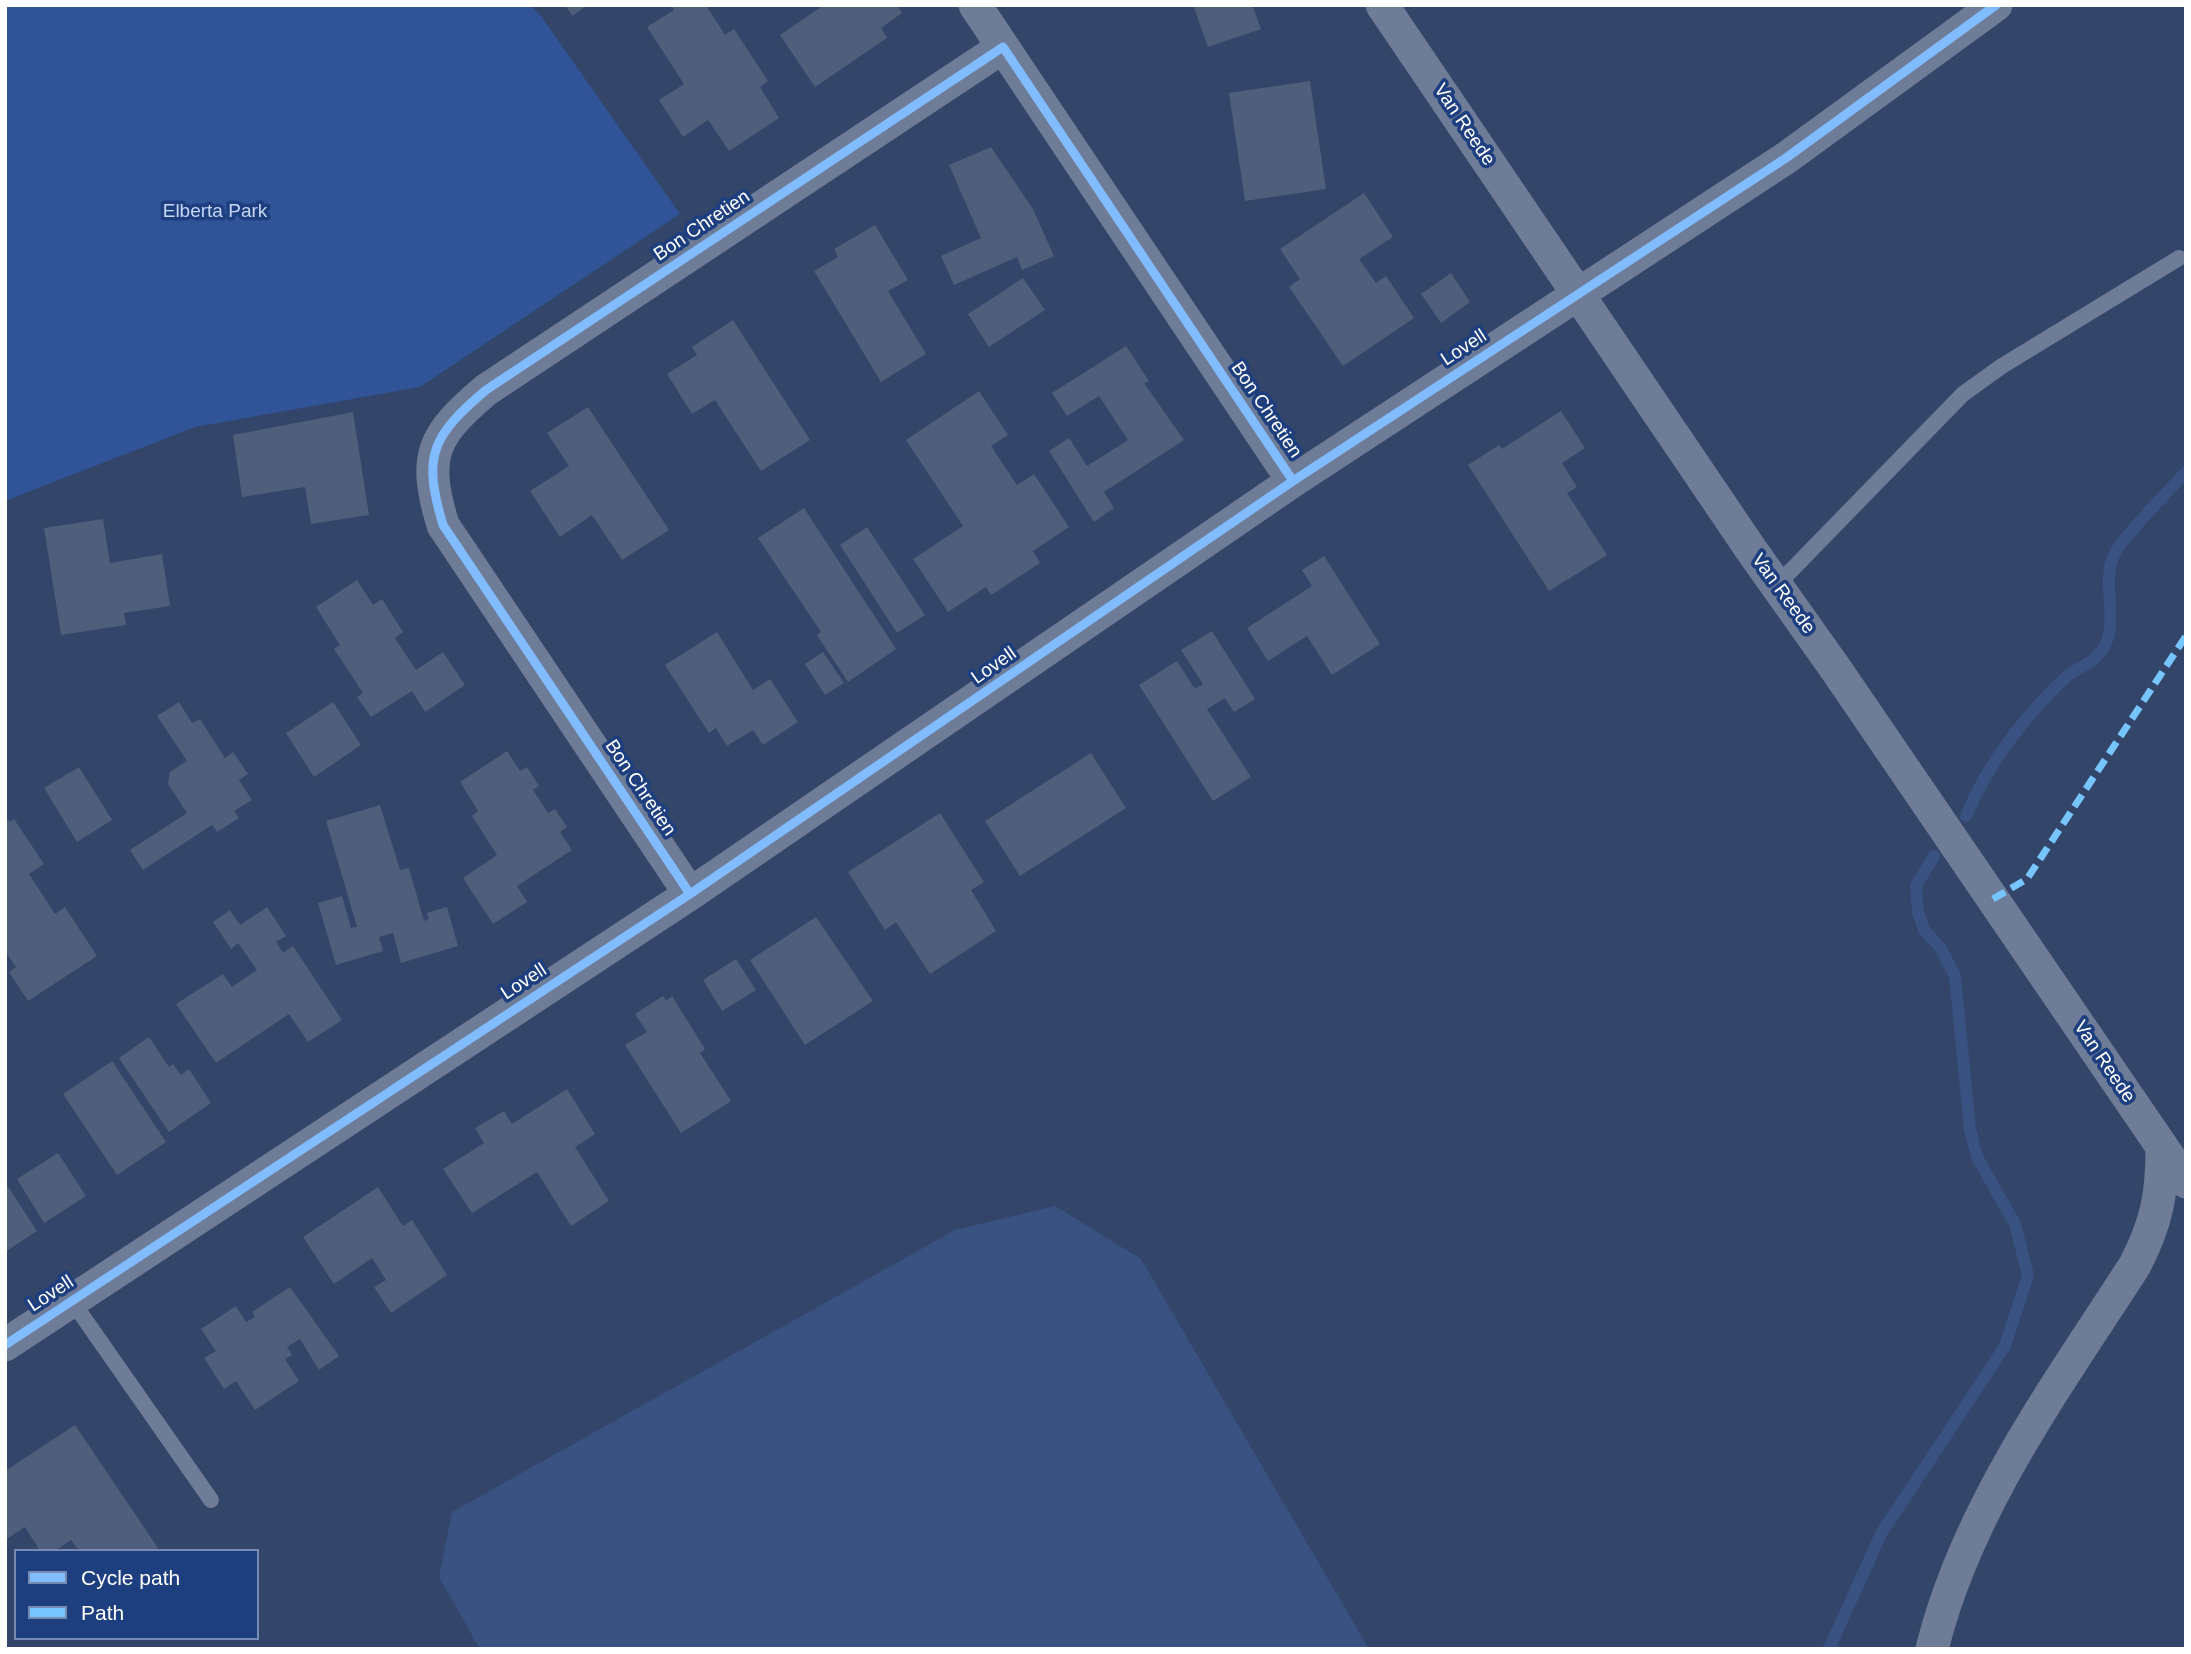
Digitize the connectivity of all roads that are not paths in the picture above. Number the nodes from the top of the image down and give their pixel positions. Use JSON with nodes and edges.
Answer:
{"nodes":[{"id":1,"x":975,"y":5,"type":"edge"},
{"id":2,"x":1382,"y":5,"type":"edge"},
{"id":3,"x":1996,"y":5,"type":"edge"},
{"id":4,"x":1003,"y":47,"type":"junction"},
{"id":5,"x":2179,"y":258,"type":"dead end"},
{"id":6,"x":1579,"y":295,"type":"junction"},
{"id":7,"x":1293,"y":481,"type":"junction"},
{"id":8,"x":1777,"y":585,"type":"junction"},
{"id":9,"x":690,"y":894,"type":"junction"},
{"id":10,"x":2162,"y":1147,"type":"junction"},
{"id":11,"x":2186,"y":1182,"type":"edge"},
{"id":12,"x":72,"y":1301,"type":"junction"},
{"id":13,"x":5,"y":1345,"type":"edge"},
{"id":14,"x":211,"y":1500,"type":"dead end"},
{"id":15,"x":1933,"y":1649,"type":"edge"}],
"edges":[{"from":1,"to":4,"type":"street","name":"Bon Chretien"},
{"from":2,"to":6,"type":"street","name":"Van Reede"},
{"from":3,"to":6,"type":"street","name":"Lovell"},
{"from":4,"to":7,"type":"street","name":"Bon Chretien"},
{"from":4,"to":9,"type":"street","name":"Bon Chretien"},
{"from":5,"to":8,"type":"lane"},
{"from":6,"to":7,"type":"street","name":"Lovell"},
{"from":6,"to":8,"type":"street","name":"Van Reede"},
{"from":7,"to":9,"type":"street","name":"Lovell"},
{"from":8,"to":10,"type":"street","name":"Van Reede"},
{"from":9,"to":12,"type":"street","name":"Lovell"},
{"from":10,"to":11,"type":"street","name":"Van Reede"},
{"from":10,"to":15,"type":"street"},
{"from":12,"to":13,"type":"street","name":"Lovell"},
{"from":12,"to":14,"type":"lane"}]}
